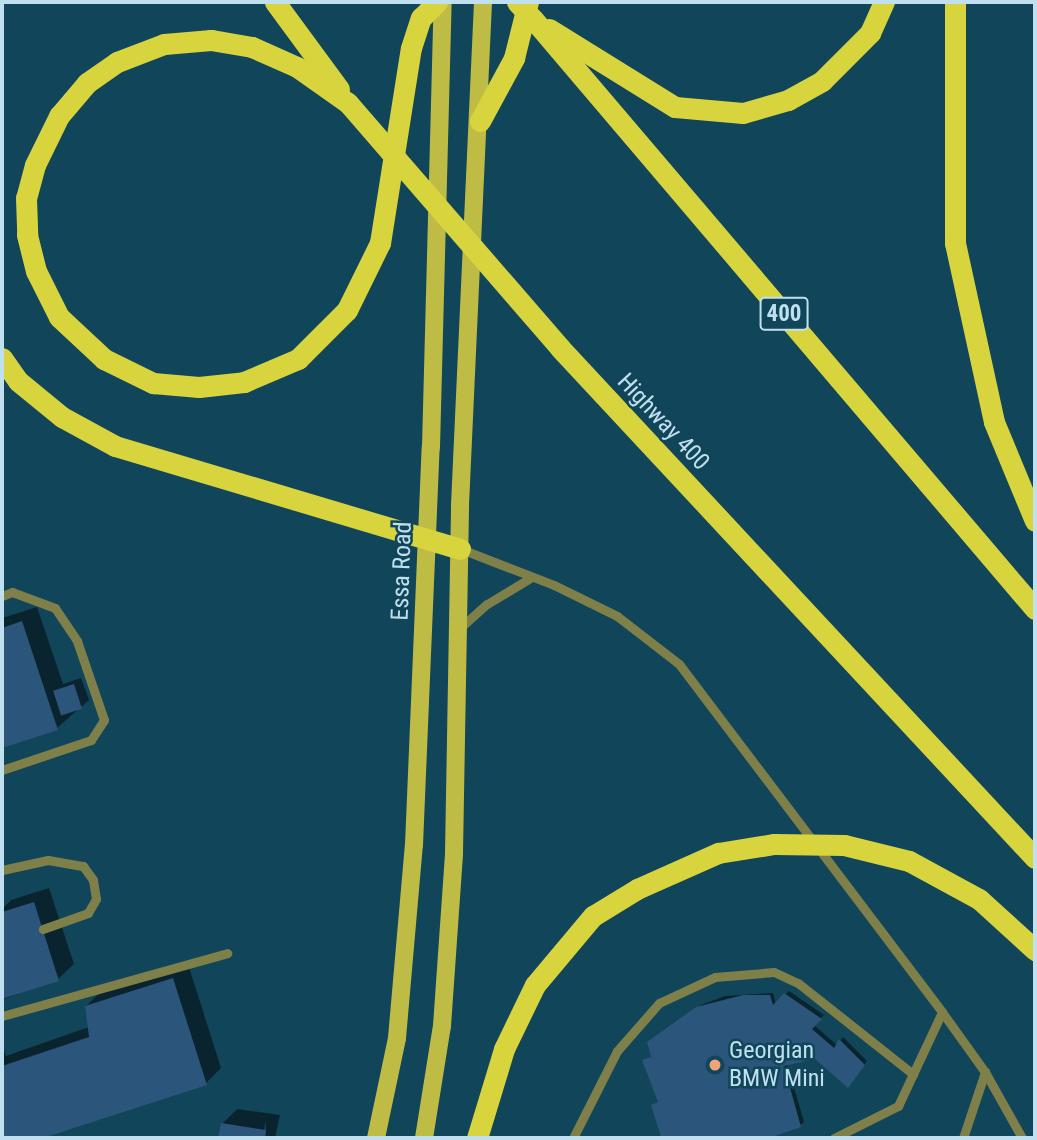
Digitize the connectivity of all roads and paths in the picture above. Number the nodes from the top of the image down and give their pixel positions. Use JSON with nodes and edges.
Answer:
{"nodes":[{"id":1,"x":275,"y":2,"type":"edge"},
{"id":2,"x":437,"y":2,"type":"edge"},
{"id":3,"x":443,"y":2,"type":"edge"},
{"id":4,"x":482,"y":2,"type":"edge"},
{"id":5,"x":517,"y":2,"type":"edge"},
{"id":6,"x":884,"y":2,"type":"edge"},
{"id":7,"x":955,"y":2,"type":"edge"},
{"id":8,"x":530,"y":10,"type":"edge"},
{"id":9,"x":348,"y":103,"type":"junction"},
{"id":10,"x":480,"y":121,"type":"junction"},
{"id":11,"x":2,"y":358,"type":"edge"},
{"id":12,"x":1035,"y":521,"type":"edge"},
{"id":13,"x":428,"y":538,"type":"junction"},
{"id":14,"x":460,"y":549,"type":"junction"},
{"id":15,"x":532,"y":577,"type":"junction"},
{"id":16,"x":2,"y":596,"type":"edge"},
{"id":17,"x":1035,"y":609,"type":"edge"},
{"id":18,"x":458,"y":629,"type":"junction"},
{"id":19,"x":2,"y":770,"type":"edge"},
{"id":20,"x":1035,"y":858,"type":"edge"},
{"id":21,"x":2,"y":870,"type":"edge"},
{"id":22,"x":43,"y":929,"type":"dead end"},
{"id":23,"x":1035,"y":950,"type":"edge"},
{"id":24,"x":227,"y":953,"type":"dead end"},
{"id":25,"x":942,"y":1012,"type":"junction"},
{"id":26,"x":2,"y":1016,"type":"edge"},
{"id":27,"x":985,"y":1072,"type":"junction"},
{"id":28,"x":913,"y":1074,"type":"junction"},
{"id":29,"x":376,"y":1138,"type":"edge"},
{"id":30,"x":424,"y":1138,"type":"edge"},
{"id":31,"x":477,"y":1138,"type":"edge"},
{"id":32,"x":573,"y":1138,"type":"edge"},
{"id":33,"x":834,"y":1138,"type":"edge"},
{"id":34,"x":963,"y":1138,"type":"edge"},
{"id":35,"x":1022,"y":1138,"type":"edge"}],
"edges":[{"from":1,"to":9,"type":"highway","name":"Highway 400"},
{"from":2,"to":9,"type":"highway"},
{"from":3,"to":13,"type":"main road","name":"Essa Road"},
{"from":4,"to":10,"type":"main road"},
{"from":5,"to":8,"type":"highway","number":"400","bridge":true},
{"from":6,"to":8,"type":"highway"},
{"from":7,"to":12,"type":"highway"},
{"from":8,"to":10,"type":"highway"},
{"from":8,"to":17,"type":"highway","number":"400"},
{"from":9,"to":20,"type":"highway","name":"Highway 400","bridge":true},
{"from":10,"to":14,"type":"main road"},
{"from":11,"to":13,"type":"highway"},
{"from":13,"to":14,"type":"highway"},
{"from":13,"to":29,"type":"main road","name":"Essa Road"},
{"from":14,"to":15,"type":"lane"},
{"from":14,"to":18,"type":"main road"},
{"from":15,"to":18,"type":"lane"},
{"from":15,"to":25,"type":"lane"},
{"from":16,"to":19,"type":"lane"},
{"from":18,"to":30,"type":"main road"},
{"from":21,"to":22,"type":"lane"},
{"from":23,"to":31,"type":"highway","bridge":true},
{"from":24,"to":26,"type":"lane"},
{"from":25,"to":27,"type":"lane"},
{"from":25,"to":28,"type":"lane"},
{"from":27,"to":34,"type":"lane"},
{"from":27,"to":35,"type":"lane"},
{"from":28,"to":32,"type":"lane"},
{"from":28,"to":33,"type":"lane"}]}
